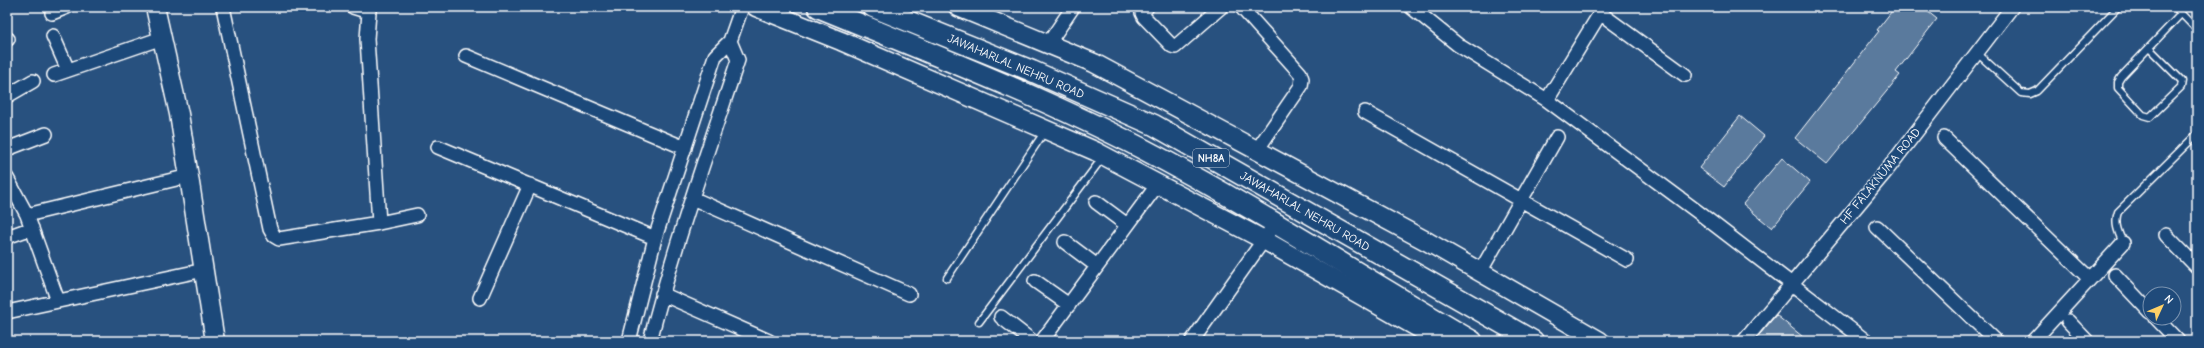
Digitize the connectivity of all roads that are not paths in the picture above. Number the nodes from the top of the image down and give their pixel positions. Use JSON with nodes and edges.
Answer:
{"nodes":[{"id":1,"x":67,"y":7,"type":"edge"},
{"id":2,"x":155,"y":7,"type":"edge"},
{"id":3,"x":223,"y":7,"type":"edge"},
{"id":4,"x":353,"y":7,"type":"edge"},
{"id":5,"x":742,"y":7,"type":"edge"},
{"id":6,"x":756,"y":7,"type":"edge"},
{"id":7,"x":818,"y":7,"type":"edge"},
{"id":8,"x":873,"y":7,"type":"edge"},
{"id":9,"x":958,"y":7,"type":"edge"},
{"id":10,"x":1073,"y":7,"type":"edge"},
{"id":11,"x":1147,"y":7,"type":"edge"},
{"id":12,"x":1221,"y":7,"type":"edge"},
{"id":13,"x":1241,"y":7,"type":"edge"},
{"id":14,"x":1411,"y":7,"type":"edge"},
{"id":15,"x":2012,"y":7,"type":"edge"},
{"id":16,"x":2118,"y":7,"type":"edge"},
{"id":17,"x":2174,"y":7,"type":"edge"},
{"id":18,"x":370,"y":10,"type":"edge"},
{"id":19,"x":1602,"y":10,"type":"edge"},
{"id":20,"x":52,"y":13,"type":"dead end"},
{"id":21,"x":2182,"y":14,"type":"junction"},
{"id":22,"x":2197,"y":30,"type":"edge"},
{"id":23,"x":53,"y":36,"type":"dead end"},
{"id":24,"x":162,"y":38,"type":"junction"},
{"id":25,"x":730,"y":41,"type":"junction"},
{"id":26,"x":1048,"y":44,"type":"junction"},
{"id":27,"x":2149,"y":48,"type":"junction"},
{"id":28,"x":1976,"y":52,"type":"junction"},
{"id":29,"x":466,"y":56,"type":"dead end"},
{"id":30,"x":68,"y":70,"type":"junction"},
{"id":31,"x":54,"y":75,"type":"dead end"},
{"id":32,"x":1685,"y":75,"type":"dead end"},
{"id":33,"x":33,"y":81,"type":"dead end"},
{"id":34,"x":7,"y":96,"type":"edge"},
{"id":35,"x":1546,"y":100,"type":"junction"},
{"id":36,"x":1366,"y":112,"type":"dead end"},
{"id":37,"x":1046,"y":130,"type":"junction"},
{"id":38,"x":46,"y":134,"type":"dead end"},
{"id":39,"x":2197,"y":134,"type":"edge"},
{"id":40,"x":1557,"y":137,"type":"dead end"},
{"id":41,"x":1944,"y":138,"type":"dead end"},
{"id":42,"x":438,"y":147,"type":"dead end"},
{"id":43,"x":685,"y":148,"type":"junction"},
{"id":44,"x":7,"y":149,"type":"edge"},
{"id":45,"x":1257,"y":150,"type":"junction"},
{"id":46,"x":1104,"y":156,"type":"junction"},
{"id":47,"x":189,"y":176,"type":"junction"},
{"id":48,"x":7,"y":178,"type":"edge"},
{"id":49,"x":1158,"y":184,"type":"junction"},
{"id":50,"x":530,"y":185,"type":"junction"},
{"id":51,"x":692,"y":198,"type":"junction"},
{"id":52,"x":1520,"y":199,"type":"junction"},
{"id":53,"x":1096,"y":202,"type":"dead end"},
{"id":54,"x":28,"y":215,"type":"junction"},
{"id":55,"x":417,"y":216,"type":"dead end"},
{"id":56,"x":379,"y":223,"type":"junction"},
{"id":57,"x":1275,"y":224,"type":"junction"},
{"id":58,"x":1127,"y":225,"type":"junction"},
{"id":59,"x":1877,"y":227,"type":"dead end"},
{"id":60,"x":32,"y":228,"type":"junction"},
{"id":61,"x":2166,"y":235,"type":"dead end"},
{"id":62,"x":7,"y":237,"type":"edge"},
{"id":63,"x":655,"y":238,"type":"junction"},
{"id":64,"x":1264,"y":240,"type":"junction"},
{"id":65,"x":1065,"y":242,"type":"dead end"},
{"id":66,"x":2123,"y":243,"type":"joint"},
{"id":67,"x":1627,"y":260,"type":"dead end"},
{"id":68,"x":1097,"y":266,"type":"junction"},
{"id":69,"x":2197,"y":267,"type":"edge"},
{"id":70,"x":204,"y":270,"type":"junction"},
{"id":71,"x":1480,"y":272,"type":"junction"},
{"id":72,"x":2115,"y":276,"type":"dead end"},
{"id":73,"x":947,"y":278,"type":"dead end"},
{"id":74,"x":2090,"y":279,"type":"junction"},
{"id":75,"x":1035,"y":281,"type":"dead end"},
{"id":76,"x":1790,"y":284,"type":"junction"},
{"id":77,"x":662,"y":294,"type":"junction"},
{"id":78,"x":909,"y":294,"type":"dead end"},
{"id":79,"x":480,"y":298,"type":"dead end"},
{"id":80,"x":58,"y":301,"type":"junction"},
{"id":81,"x":2142,"y":304,"type":"edge"},
{"id":82,"x":1069,"y":305,"type":"junction"},
{"id":83,"x":7,"y":312,"type":"edge"},
{"id":84,"x":1001,"y":317,"type":"dead end"},
{"id":85,"x":2068,"y":321,"type":"dead end"},
{"id":86,"x":979,"y":322,"type":"dead end"},
{"id":87,"x":2164,"y":326,"type":"edge"},
{"id":88,"x":215,"y":341,"type":"edge"},
{"id":89,"x":629,"y":341,"type":"edge"},
{"id":90,"x":650,"y":341,"type":"edge"},
{"id":91,"x":769,"y":341,"type":"edge"},
{"id":92,"x":1032,"y":341,"type":"edge"},
{"id":93,"x":1042,"y":341,"type":"edge"},
{"id":94,"x":1192,"y":341,"type":"edge"},
{"id":95,"x":1441,"y":341,"type":"edge"},
{"id":96,"x":1472,"y":341,"type":"edge"},
{"id":97,"x":1533,"y":341,"type":"edge"},
{"id":98,"x":1600,"y":341,"type":"edge"},
{"id":99,"x":1744,"y":341,"type":"edge"},
{"id":100,"x":1866,"y":341,"type":"edge"},
{"id":101,"x":1996,"y":341,"type":"edge"},
{"id":102,"x":2032,"y":341,"type":"edge"},
{"id":103,"x":2087,"y":341,"type":"edge"},
{"id":104,"x":2178,"y":341,"type":"edge"}],
"edges":[{"from":1,"to":20,"type":"street"},
{"from":2,"to":24,"type":"street"},
{"from":3,"to":56,"type":"street"},
{"from":4,"to":18,"type":"street"},
{"from":5,"to":25,"type":"street"},
{"from":6,"to":37,"type":"street"},
{"from":7,"to":57,"type":"main road","name":"JAWAHARLAL NEHRU ROAD","number":"NH8A"},
{"from":8,"to":97,"type":"main road","name":"JAWAHARLAL NEHRU ROAD","number":"NH8A"},
{"from":9,"to":26,"type":"street"},
{"from":10,"to":26,"type":"street"},
{"from":11,"to":12,"type":"street"},
{"from":13,"to":45,"type":"street"},
{"from":14,"to":35,"type":"street"},
{"from":15,"to":28,"type":"street","name":"HF FALAKNUMA ROAD"},
{"from":16,"to":28,"type":"lane"},
{"from":17,"to":21,"type":"lane"},
{"from":18,"to":56,"type":"street"},
{"from":19,"to":32,"type":"street"},
{"from":19,"to":35,"type":"street"},
{"from":21,"to":22,"type":"lane"},
{"from":21,"to":27,"type":"lane"},
{"from":23,"to":30,"type":"street"},
{"from":24,"to":30,"type":"street"},
{"from":24,"to":47,"type":"street"},
{"from":25,"to":43,"type":"street"},
{"from":25,"to":51,"type":"street"},
{"from":26,"to":45,"type":"street"},
{"from":27,"to":27,"type":"lane"},
{"from":28,"to":76,"type":"street","name":"HF FALAKNUMA ROAD"},
{"from":29,"to":43,"type":"street"},
{"from":30,"to":31,"type":"street"},
{"from":33,"to":34,"type":"street"},
{"from":35,"to":76,"type":"street"},
{"from":36,"to":52,"type":"street"},
{"from":37,"to":46,"type":"street"},
{"from":37,"to":73,"type":"lane"},
{"from":38,"to":44,"type":"street"},
{"from":39,"to":66,"type":"lane"},
{"from":40,"to":52,"type":"street"},
{"from":41,"to":74,"type":"street"},
{"from":42,"to":50,"type":"street"},
{"from":43,"to":63,"type":"street"},
{"from":45,"to":71,"type":"street"},
{"from":46,"to":49,"type":"street"},
{"from":46,"to":86,"type":"lane"},
{"from":47,"to":54,"type":"street"},
{"from":47,"to":70,"type":"street"},
{"from":48,"to":54,"type":"street"},
{"from":49,"to":58,"type":"street"},
{"from":49,"to":64,"type":"street"},
{"from":50,"to":63,"type":"street"},
{"from":50,"to":79,"type":"street"},
{"from":51,"to":77,"type":"street"},
{"from":51,"to":78,"type":"street"},
{"from":52,"to":67,"type":"street"},
{"from":52,"to":71,"type":"street"},
{"from":53,"to":58,"type":"street"},
{"from":54,"to":60,"type":"street"},
{"from":55,"to":56,"type":"street"},
{"from":57,"to":64,"type":"street"},
{"from":57,"to":96,"type":"main road","name":"JAWAHARLAL NEHRU ROAD","number":"NH8A"},
{"from":58,"to":68,"type":"street"},
{"from":59,"to":101,"type":"street"},
{"from":60,"to":62,"type":"street"},
{"from":60,"to":80,"type":"street"},
{"from":61,"to":69,"type":"street"},
{"from":63,"to":89,"type":"street"},
{"from":64,"to":94,"type":"street"},
{"from":64,"to":95,"type":"street"},
{"from":65,"to":68,"type":"street"},
{"from":66,"to":74,"type":"street"},
{"from":68,"to":82,"type":"street"},
{"from":70,"to":80,"type":"street"},
{"from":70,"to":88,"type":"street"},
{"from":71,"to":98,"type":"street"},
{"from":72,"to":81,"type":"street"},
{"from":74,"to":102,"type":"street"},
{"from":75,"to":82,"type":"street"},
{"from":76,"to":99,"type":"street","name":"HF FALAKNUMA ROAD"},
{"from":76,"to":100,"type":"street"},
{"from":77,"to":90,"type":"street"},
{"from":77,"to":91,"type":"street"},
{"from":80,"to":83,"type":"street"},
{"from":82,"to":93,"type":"street"},
{"from":84,"to":92,"type":"street"},
{"from":85,"to":103,"type":"street"},
{"from":87,"to":104,"type":"street"}]}
